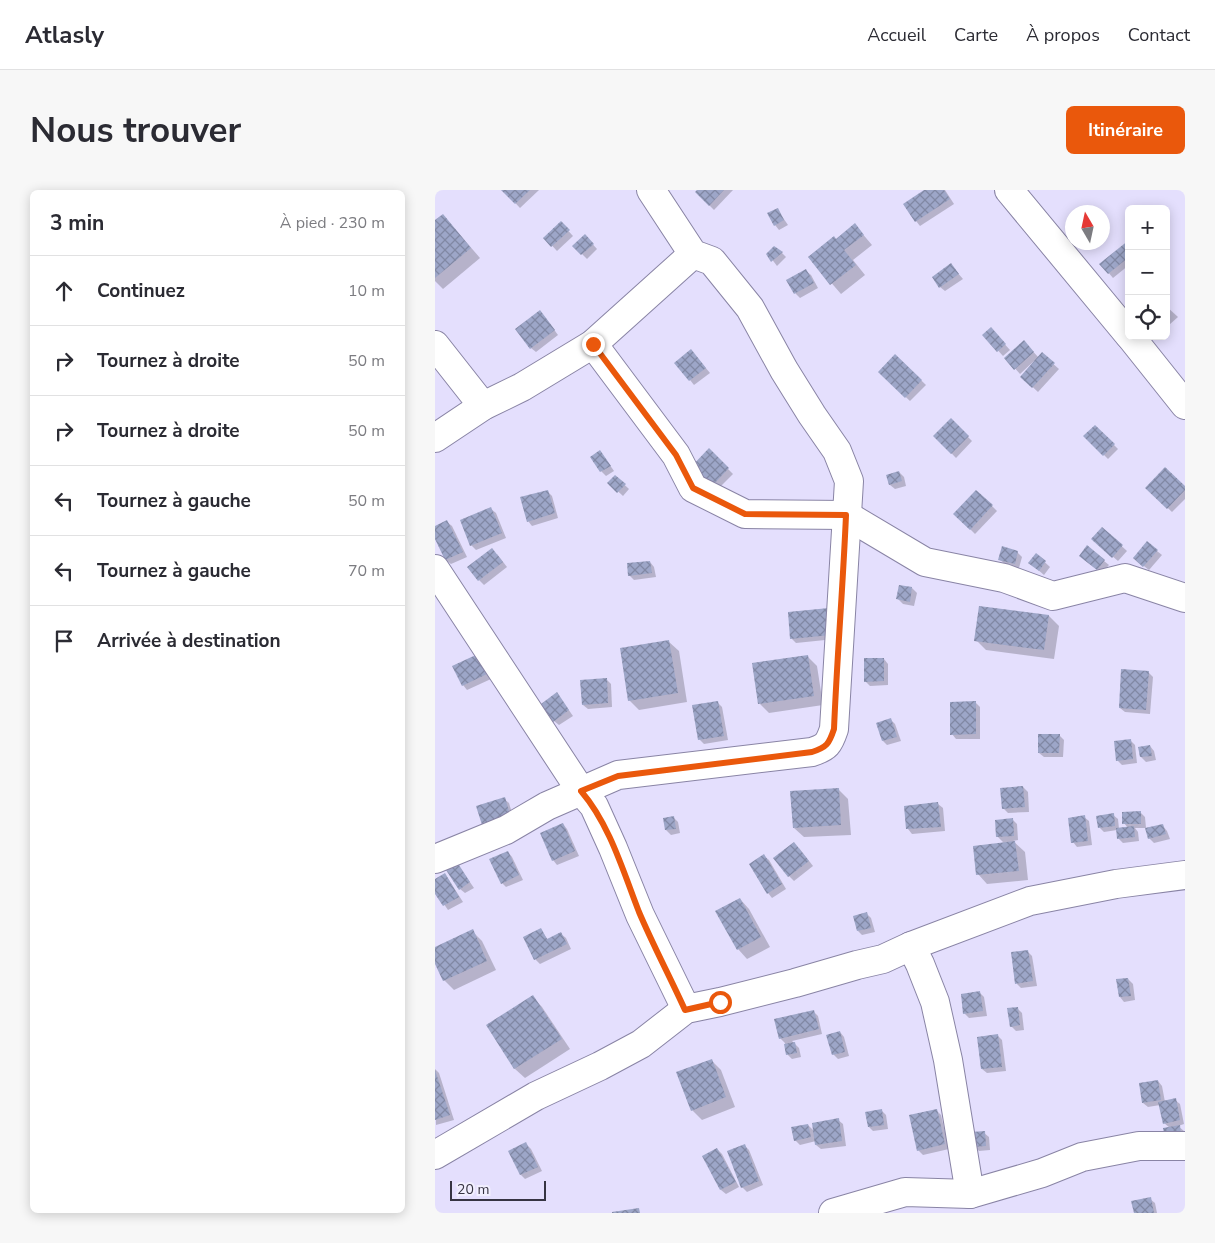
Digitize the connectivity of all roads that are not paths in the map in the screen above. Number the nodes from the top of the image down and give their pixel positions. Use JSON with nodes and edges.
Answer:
{"nodes":[{"id":1,"x":651,"y":190,"type":"edge"},
{"id":2,"x":1009,"y":190,"type":"edge"},
{"id":3,"x":693,"y":254,"type":"junction"},
{"id":4,"x":1125,"y":331,"type":"edge"},
{"id":5,"x":1132,"y":340,"type":"edge"},
{"id":6,"x":593,"y":344,"type":"junction"},
{"id":7,"x":435,"y":345,"type":"edge"},
{"id":8,"x":1185,"y":405,"type":"edge"},
{"id":9,"x":483,"y":406,"type":"junction"},
{"id":10,"x":435,"y":438,"type":"edge"},
{"id":11,"x":846,"y":515,"type":"junction"},
{"id":12,"x":435,"y":569,"type":"edge"},
{"id":13,"x":1185,"y":598,"type":"edge"},
{"id":14,"x":581,"y":791,"type":"junction"},
{"id":15,"x":435,"y":859,"type":"edge"},
{"id":16,"x":1185,"y":875,"type":"edge"},
{"id":17,"x":911,"y":946,"type":"junction"},
{"id":18,"x":685,"y":1010,"type":"junction"},
{"id":19,"x":1185,"y":1146,"type":"edge"},
{"id":20,"x":435,"y":1154,"type":"edge"},
{"id":21,"x":969,"y":1194,"type":"junction"},
{"id":22,"x":833,"y":1213,"type":"edge"}],
"edges":[{"from":1,"to":3,"type":"street"},
{"from":2,"to":4,"type":"street"},
{"from":3,"to":6,"type":"street"},
{"from":3,"to":11,"type":"street"},
{"from":5,"to":8,"type":"street"},
{"from":6,"to":9,"type":"street"},
{"from":6,"to":11,"type":"street"},
{"from":7,"to":9,"type":"street"},
{"from":9,"to":10,"type":"street"},
{"from":11,"to":13,"type":"street"},
{"from":11,"to":14,"type":"street"},
{"from":12,"to":14,"type":"street"},
{"from":14,"to":15,"type":"street"},
{"from":14,"to":18,"type":"street"},
{"from":16,"to":17,"type":"street"},
{"from":17,"to":18,"type":"street"},
{"from":17,"to":21,"type":"street"},
{"from":18,"to":20,"type":"street"},
{"from":19,"to":21,"type":"street"},
{"from":21,"to":22,"type":"street"}]}
